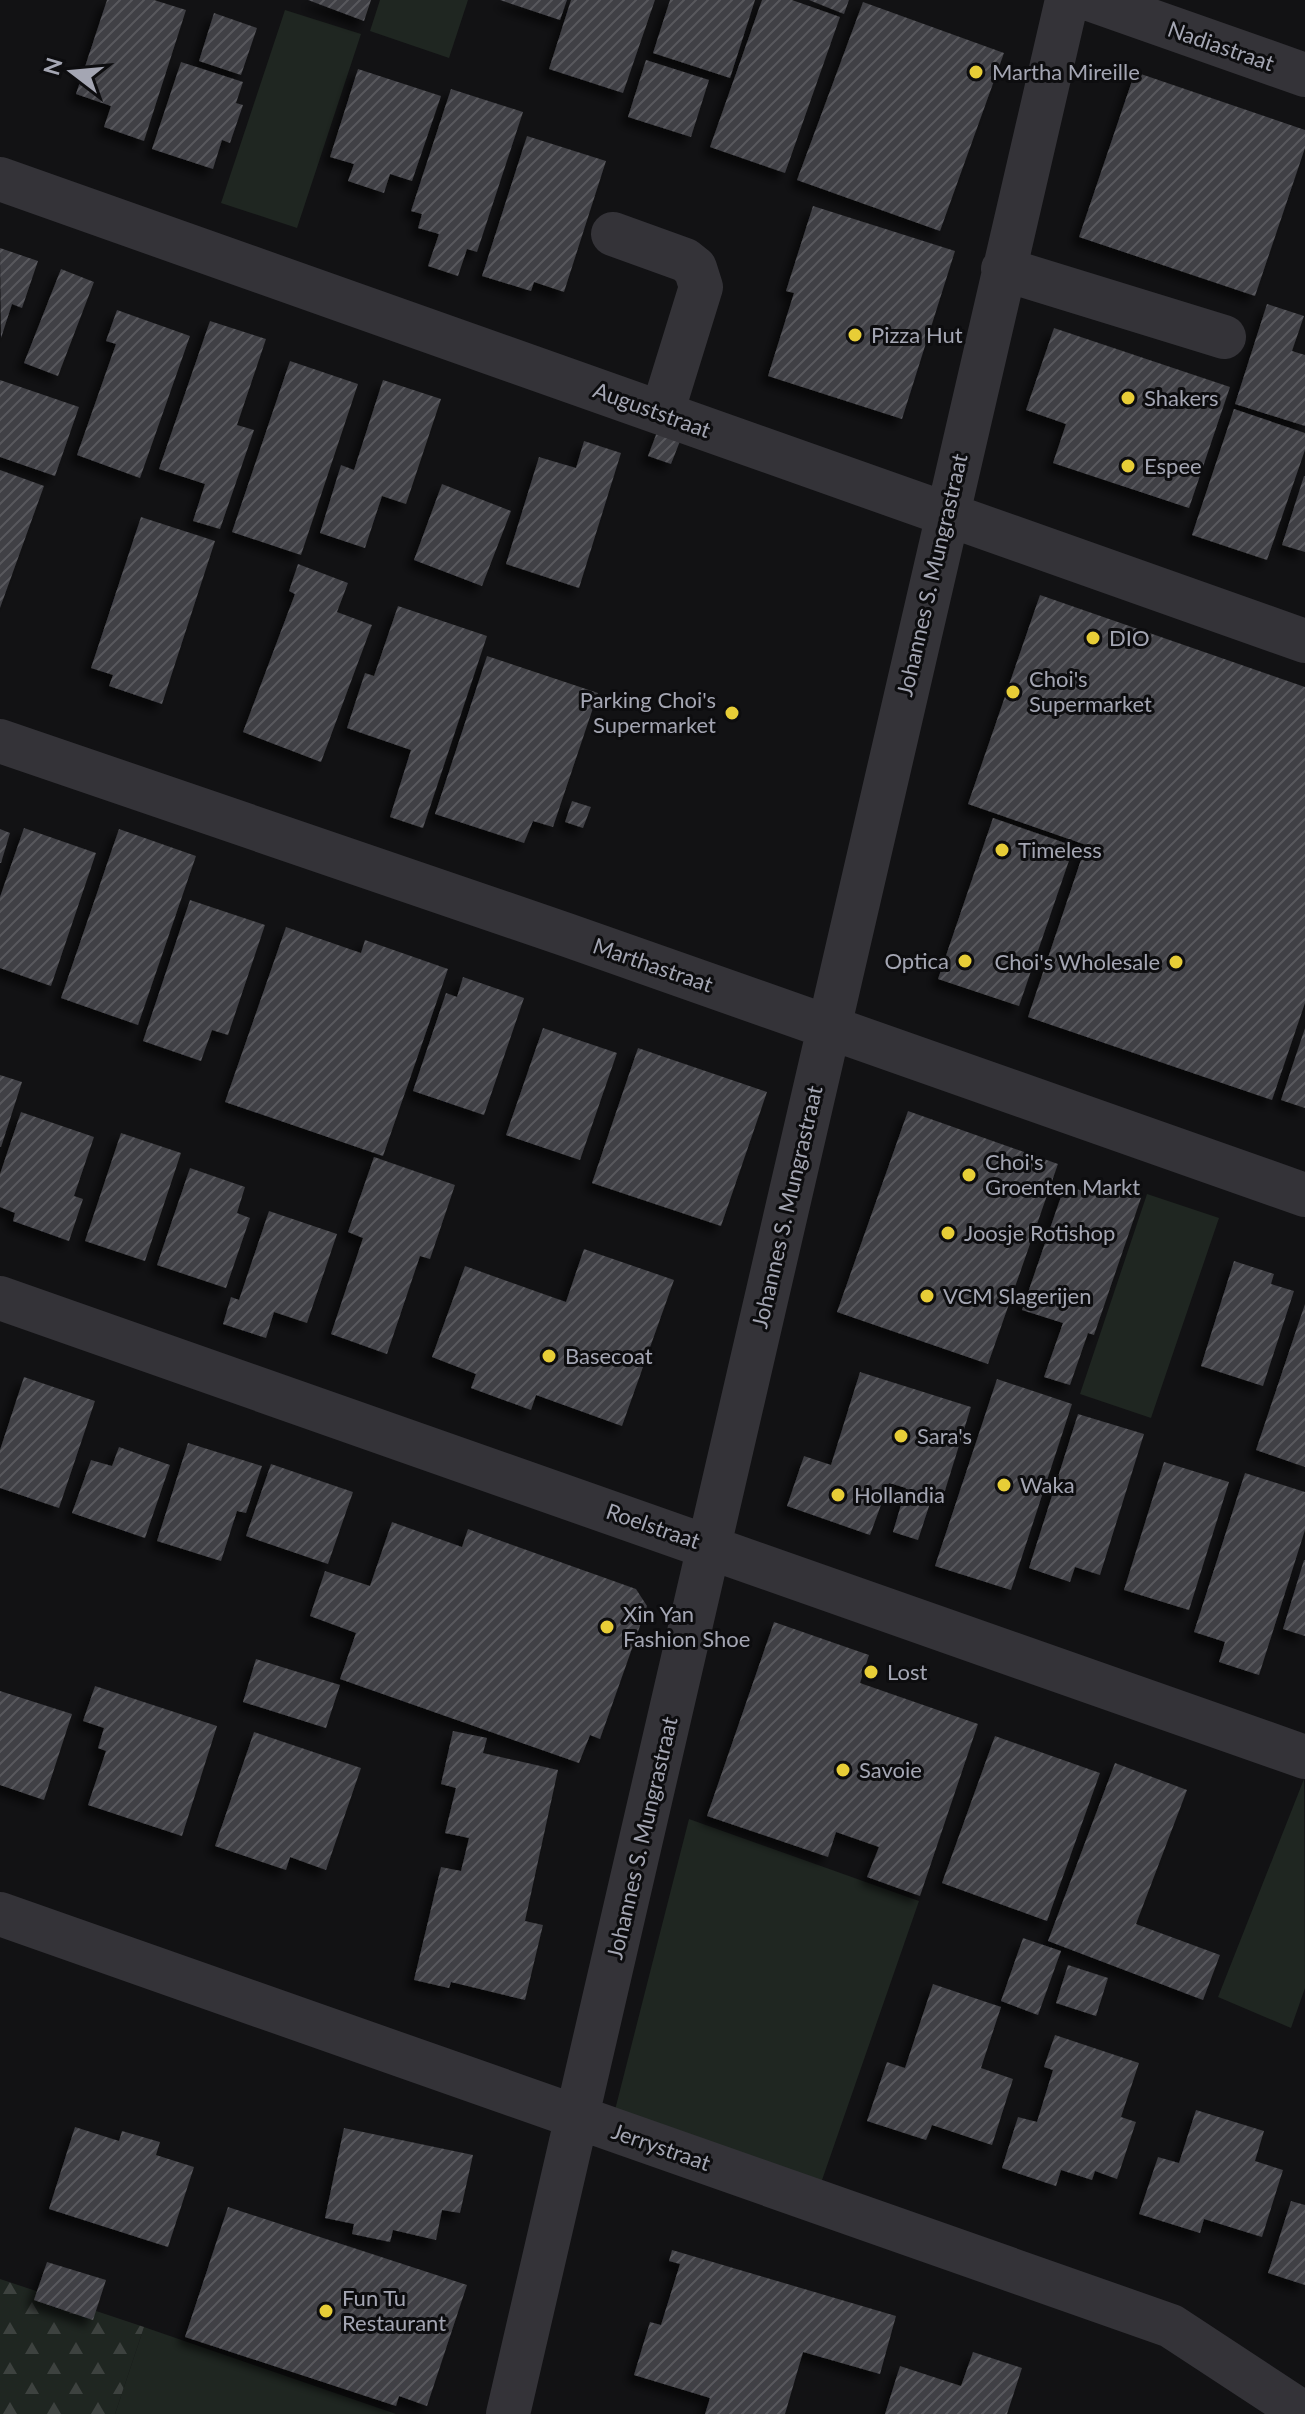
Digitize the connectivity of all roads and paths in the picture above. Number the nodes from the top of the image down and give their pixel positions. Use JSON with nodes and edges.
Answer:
{"nodes":[{"id":1,"x":1067,"y":0,"type":"edge"},
{"id":2,"x":1092,"y":0,"type":"edge"},
{"id":3,"x":1305,"y":75,"type":"edge"},
{"id":4,"x":0,"y":179,"type":"edge"},
{"id":5,"x":613,"y":234,"type":"dead end"},
{"id":6,"x":1003,"y":269,"type":"junction"},
{"id":7,"x":1224,"y":337,"type":"dead end"},
{"id":8,"x":662,"y":413,"type":"junction"},
{"id":9,"x":946,"y":513,"type":"junction"},
{"id":10,"x":1305,"y":641,"type":"edge"},
{"id":11,"x":0,"y":741,"type":"edge"},
{"id":12,"x":827,"y":1026,"type":"junction"},
{"id":13,"x":1305,"y":1195,"type":"edge"},
{"id":14,"x":0,"y":1298,"type":"edge"},
{"id":15,"x":710,"y":1546,"type":"junction"},
{"id":16,"x":1305,"y":1757,"type":"edge"},
{"id":17,"x":0,"y":1914,"type":"edge"},
{"id":18,"x":576,"y":2117,"type":"junction"},
{"id":19,"x":508,"y":2414,"type":"edge"},
{"id":20,"x":1305,"y":2414,"type":"edge"}],
"edges":[{"from":1,"to":6,"type":"street","name":"Johannes S. Mungrastraat"},
{"from":2,"to":3,"type":"street","name":"Nadiastraat"},
{"from":4,"to":8,"type":"street","name":"Auguststraat"},
{"from":5,"to":8,"type":"street"},
{"from":6,"to":7,"type":"street"},
{"from":6,"to":9,"type":"street","name":"Johannes S. Mungrastraat"},
{"from":8,"to":9,"type":"street","name":"Auguststraat"},
{"from":9,"to":10,"type":"street","name":"Auguststraat"},
{"from":9,"to":12,"type":"street","name":"Johannes S. Mungrastraat"},
{"from":11,"to":12,"type":"street","name":"Marthastraat"},
{"from":12,"to":13,"type":"street","name":"Marthastraat"},
{"from":12,"to":15,"type":"street","name":"Johannes S. Mungrastraat"},
{"from":14,"to":15,"type":"street","name":"Roelstraat"},
{"from":15,"to":16,"type":"street","name":"Roelstraat"},
{"from":15,"to":18,"type":"street","name":"Johannes S. Mungrastraat"},
{"from":17,"to":18,"type":"street","name":"Jerrystraat"},
{"from":18,"to":19,"type":"street","name":"Johannes S. Mungrastraat"},
{"from":18,"to":20,"type":"street","name":"Jerrystraat"}]}
